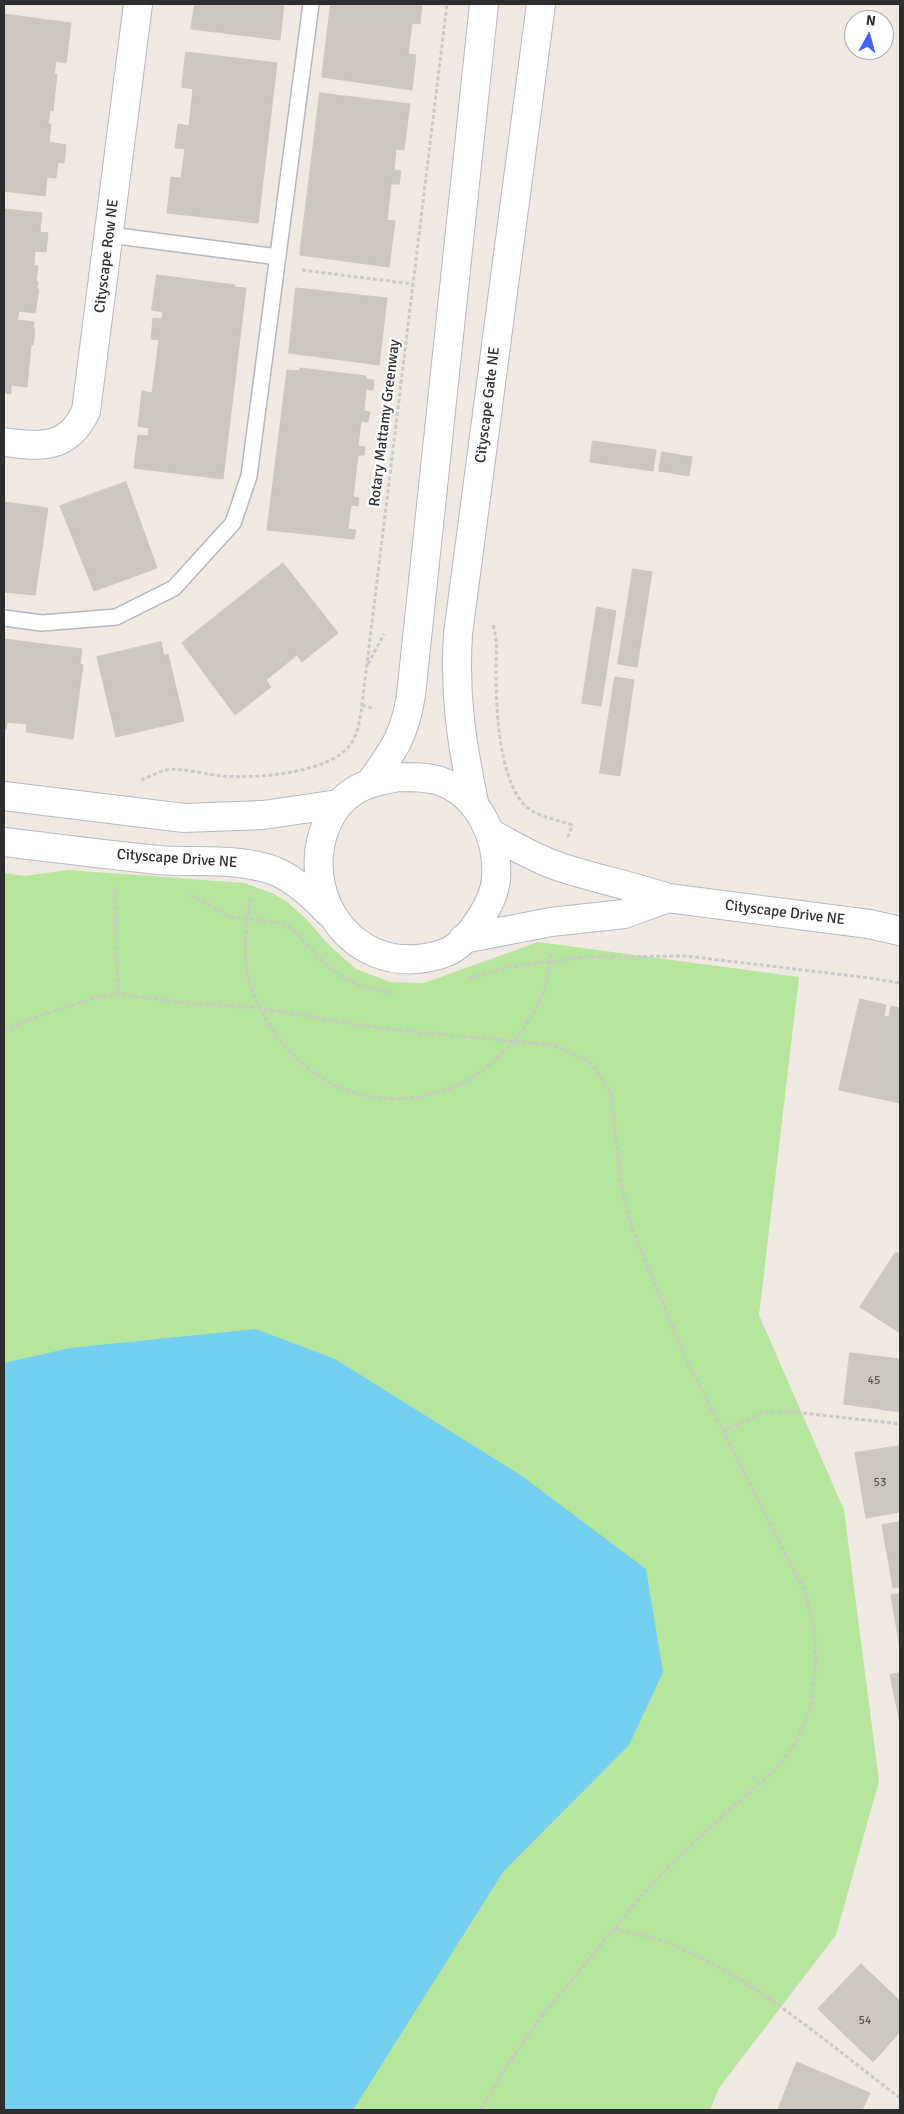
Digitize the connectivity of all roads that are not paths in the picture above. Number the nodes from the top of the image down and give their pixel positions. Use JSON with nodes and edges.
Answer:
{"nodes":[{"id":1,"x":138,"y":4,"type":"edge"},
{"id":2,"x":311,"y":4,"type":"edge"},
{"id":3,"x":541,"y":4,"type":"edge"},
{"id":4,"x":483,"y":5,"type":"edge"},
{"id":5,"x":110,"y":235,"type":"junction"},
{"id":6,"x":277,"y":262,"type":"junction"},
{"id":7,"x":4,"y":442,"type":"edge"},
{"id":8,"x":4,"y":618,"type":"edge"},
{"id":9,"x":370,"y":783,"type":"junction"},
{"id":10,"x":4,"y":796,"type":"edge"},
{"id":11,"x":338,"y":804,"type":"junction"},
{"id":12,"x":475,"y":807,"type":"junction"},
{"id":13,"x":490,"y":833,"type":"junction"},
{"id":14,"x":4,"y":842,"type":"edge"},
{"id":15,"x":668,"y":898,"type":"junction"},
{"id":16,"x":333,"y":917,"type":"junction"},
{"id":17,"x":900,"y":931,"type":"edge"},
{"id":18,"x":463,"y":939,"type":"junction"}],
"edges":[{"from":1,"to":5,"type":"street","name":"Cityscape Row NE"},
{"from":2,"to":6,"type":"lane"},
{"from":3,"to":12,"type":"street","name":"Cityscape Gate NE"},
{"from":4,"to":9,"type":"street"},
{"from":5,"to":6,"type":"lane"},
{"from":5,"to":7,"type":"street","name":"Cityscape Row NE"},
{"from":6,"to":8,"type":"lane"},
{"from":9,"to":11,"type":"street"},
{"from":9,"to":12,"type":"street"},
{"from":10,"to":11,"type":"street"},
{"from":11,"to":16,"type":"street"},
{"from":12,"to":13,"type":"street"},
{"from":13,"to":15,"type":"street","name":"Cityscape Drive NE"},
{"from":13,"to":18,"type":"street"},
{"from":14,"to":16,"type":"street","name":"Cityscape Drive NE"},
{"from":15,"to":17,"type":"street","name":"Cityscape Drive NE"},
{"from":15,"to":18,"type":"street","name":"Cityscape Drive NE"},
{"from":16,"to":18,"type":"street","name":"Cityscape Drive NE"}]}
